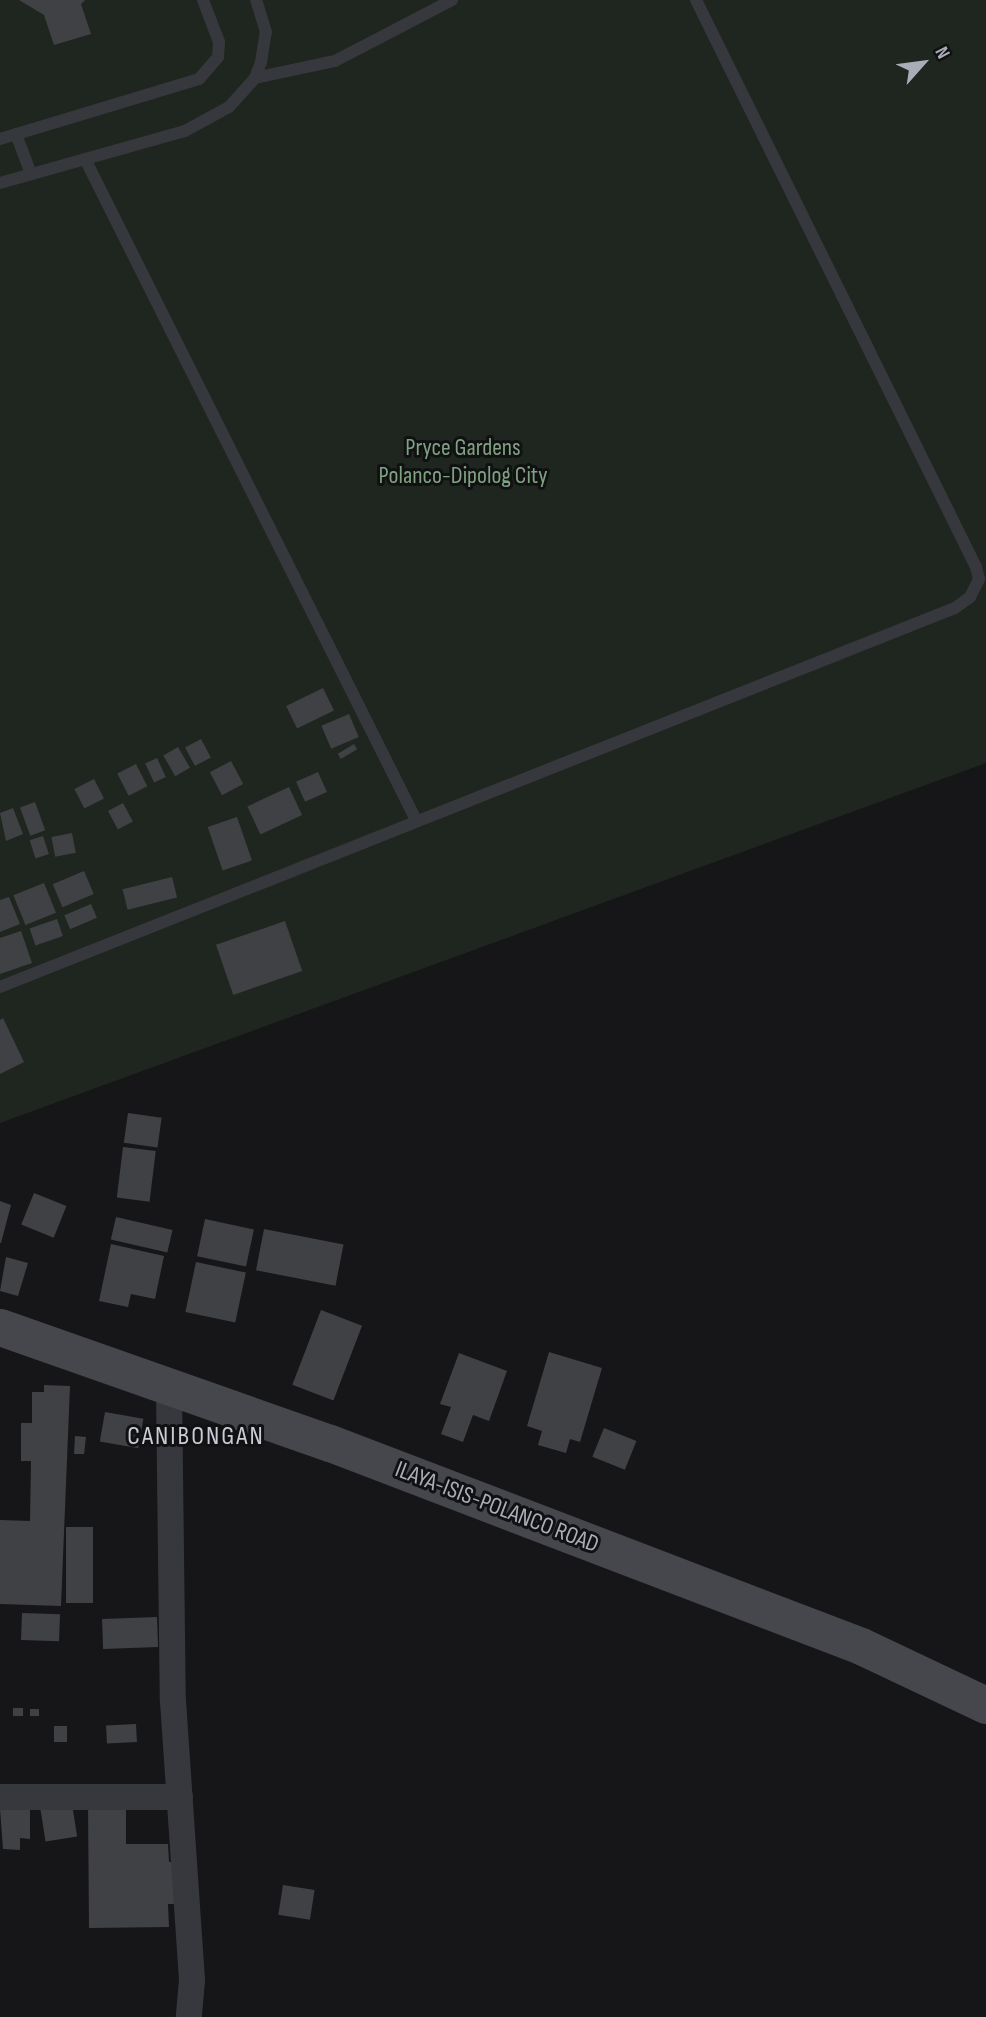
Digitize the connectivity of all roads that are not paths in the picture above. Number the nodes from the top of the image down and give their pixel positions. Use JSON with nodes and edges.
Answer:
{"nodes":[{"id":1,"x":203,"y":0,"type":"edge"},
{"id":2,"x":256,"y":0,"type":"edge"},
{"id":3,"x":452,"y":0,"type":"edge"},
{"id":4,"x":696,"y":0,"type":"edge"},
{"id":5,"x":255,"y":78,"type":"junction"},
{"id":6,"x":16,"y":134,"type":"junction"},
{"id":7,"x":0,"y":139,"type":"edge"},
{"id":8,"x":85,"y":159,"type":"junction"},
{"id":9,"x":31,"y":174,"type":"junction"},
{"id":10,"x":0,"y":183,"type":"edge"},
{"id":11,"x":416,"y":820,"type":"junction"},
{"id":12,"x":0,"y":987,"type":"edge"},
{"id":13,"x":0,"y":1327,"type":"edge"},
{"id":14,"x":169,"y":1390,"type":"junction"},
{"id":15,"x":986,"y":1705,"type":"edge"},
{"id":16,"x":0,"y":1797,"type":"edge"},
{"id":17,"x":180,"y":1797,"type":"junction"},
{"id":18,"x":189,"y":2017,"type":"edge"}],
"edges":[{"from":1,"to":6,"type":"lane"},
{"from":2,"to":5,"type":"lane"},
{"from":3,"to":5,"type":"lane"},
{"from":4,"to":11,"type":"lane"},
{"from":5,"to":8,"type":"lane"},
{"from":6,"to":7,"type":"lane"},
{"from":6,"to":9,"type":"lane"},
{"from":8,"to":9,"type":"lane"},
{"from":8,"to":11,"type":"lane"},
{"from":9,"to":10,"type":"lane"},
{"from":11,"to":12,"type":"lane"},
{"from":13,"to":14,"type":"main road","name":"ILAYA-ISIS-POLANCO ROAD"},
{"from":14,"to":15,"type":"main road","name":"ILAYA-ISIS-POLANCO ROAD"},
{"from":14,"to":17,"type":"street"},
{"from":16,"to":17,"type":"street"},
{"from":17,"to":18,"type":"street"}]}
